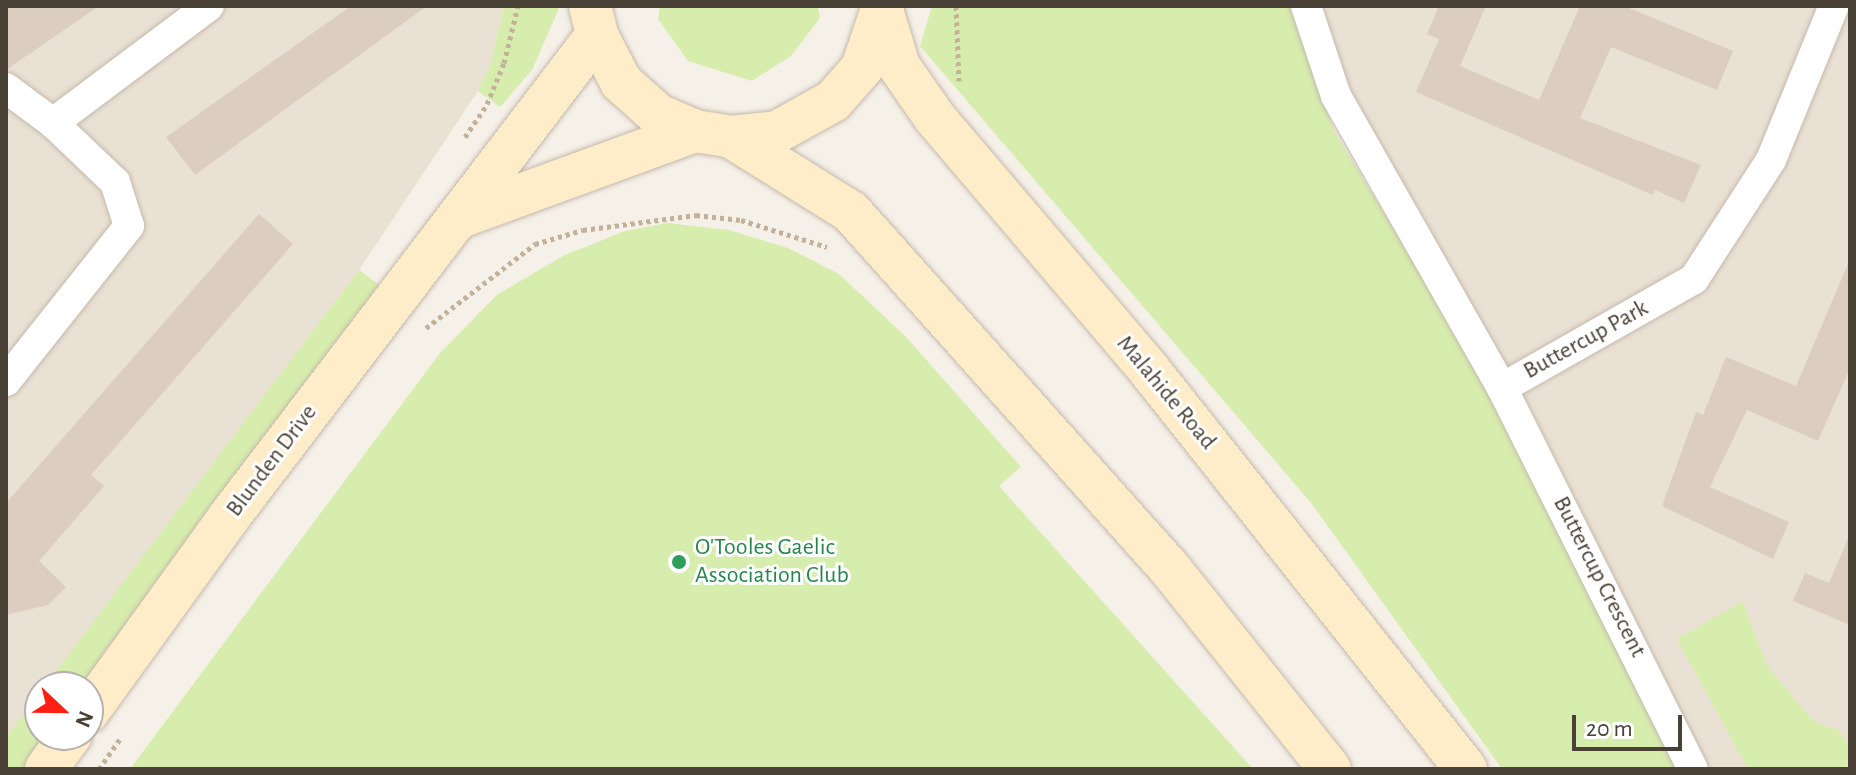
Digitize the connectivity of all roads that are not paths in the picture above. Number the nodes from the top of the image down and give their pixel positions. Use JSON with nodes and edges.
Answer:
{"nodes":[{"id":1,"x":209,"y":6,"type":"edge"},
{"id":2,"x":1306,"y":6,"type":"edge"},
{"id":3,"x":1834,"y":6,"type":"edge"},
{"id":4,"x":882,"y":8,"type":"edge"},
{"id":5,"x":594,"y":20,"type":"edge"},
{"id":6,"x":6,"y":88,"type":"edge"},
{"id":7,"x":53,"y":123,"type":"junction"},
{"id":8,"x":713,"y":134,"type":"junction"},
{"id":9,"x":463,"y":216,"type":"junction"},
{"id":10,"x":6,"y":381,"type":"edge"},
{"id":11,"x":1502,"y":388,"type":"junction"},
{"id":12,"x":104,"y":690,"type":"edge"},
{"id":13,"x":59,"y":751,"type":"edge"},
{"id":14,"x":46,"y":769,"type":"edge"},
{"id":15,"x":1330,"y":769,"type":"edge"},
{"id":16,"x":1466,"y":769,"type":"edge"},
{"id":17,"x":1693,"y":769,"type":"edge"}],
"edges":[{"from":1,"to":7,"type":"street"},
{"from":2,"to":11,"type":"street","name":"Buttercup Park"},
{"from":3,"to":11,"type":"street","name":"Buttercup Park"},
{"from":4,"to":8,"type":"main road"},
{"from":4,"to":16,"type":"main road","name":"Malahide Road"},
{"from":5,"to":8,"type":"main road"},
{"from":5,"to":9,"type":"main road","name":"Blunden Drive"},
{"from":6,"to":7,"type":"street"},
{"from":7,"to":10,"type":"street"},
{"from":8,"to":9,"type":"main road"},
{"from":8,"to":15,"type":"main road"},
{"from":9,"to":12,"type":"main road","name":"Blunden Drive"},
{"from":11,"to":17,"type":"street","name":"Buttercup Crescent"},
{"from":13,"to":14,"type":"main road"}]}
